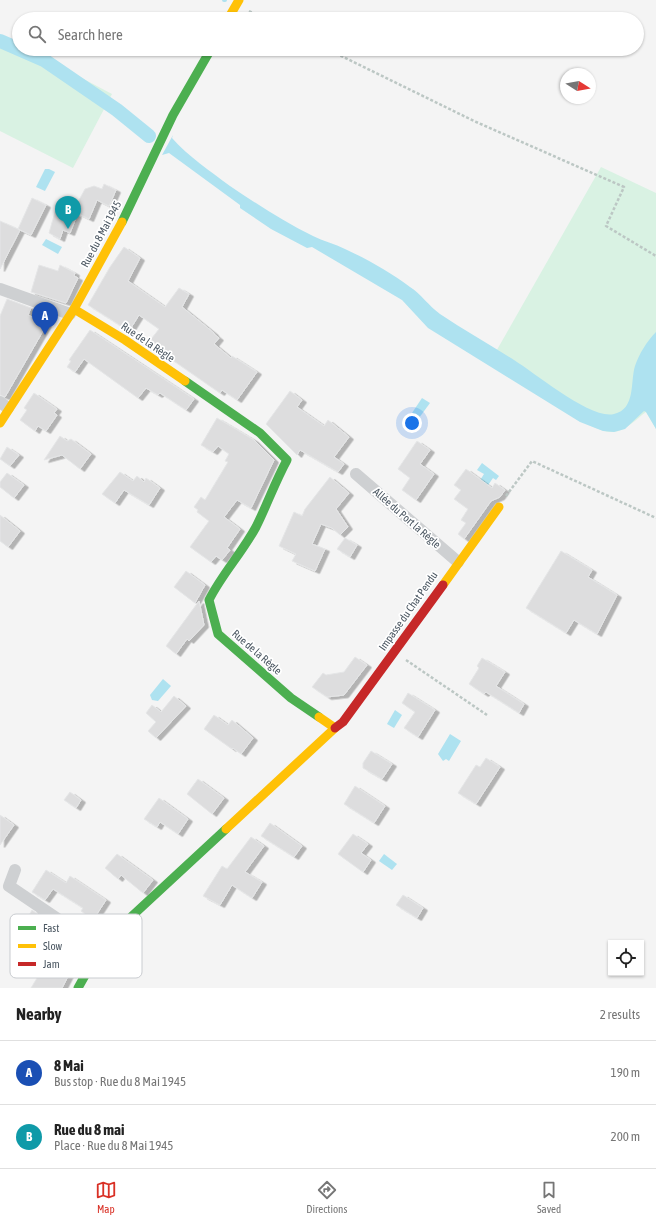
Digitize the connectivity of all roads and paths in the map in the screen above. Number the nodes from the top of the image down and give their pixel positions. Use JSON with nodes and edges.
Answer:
{"nodes":[{"id":1,"x":239,"y":0,"type":"edge"},
{"id":2,"x":232,"y":12,"type":"edge"},
{"id":3,"x":207,"y":56,"type":"edge"},
{"id":4,"x":340,"y":56,"type":"edge"},
{"id":5,"x":656,"y":256,"type":"edge"},
{"id":6,"x":0,"y":289,"type":"edge"},
{"id":7,"x":72,"y":312,"type":"junction"},
{"id":8,"x":4,"y":405,"type":"edge"},
{"id":9,"x":0,"y":423,"type":"edge"},
{"id":10,"x":356,"y":474,"type":"dead end"},
{"id":11,"x":499,"y":507,"type":"joint"},
{"id":12,"x":656,"y":518,"type":"edge"},
{"id":13,"x":458,"y":562,"type":"junction"},
{"id":14,"x":394,"y":652,"type":"junction"},
{"id":15,"x":487,"y":715,"type":"dead end"},
{"id":16,"x":335,"y":728,"type":"junction"},
{"id":17,"x":15,"y":870,"type":"dead end"},
{"id":18,"x":50,"y":914,"type":"edge"},
{"id":19,"x":134,"y":914,"type":"edge"},
{"id":20,"x":84,"y":978,"type":"edge"},
{"id":21,"x":78,"y":988,"type":"edge"}],
"edges":[{"from":1,"to":2,"type":"street"},
{"from":3,"to":7,"type":"street","name":"Rue du 8 Mai 1945"},
{"from":4,"to":5,"type":"path"},
{"from":6,"to":7,"type":"street"},
{"from":7,"to":8,"type":"street","name":"Rue du 8 Mai 1945"},
{"from":7,"to":16,"type":"street","name":"Rue de la Règle"},
{"from":8,"to":9,"type":"street","name":"Rue du 8 Mai 1945"},
{"from":10,"to":13,"type":"street","name":"Allée du Port la Règle"},
{"from":11,"to":12,"type":"path"},
{"from":11,"to":13,"type":"street","name":"Impasse du Chat Pendu"},
{"from":13,"to":14,"type":"street","name":"Impasse du Chat Pendu"},
{"from":14,"to":15,"type":"path"},
{"from":14,"to":16,"type":"street","name":"Impasse du Chat Pendu"},
{"from":16,"to":19,"type":"street"},
{"from":17,"to":18,"type":"street"},
{"from":20,"to":21,"type":"street"}]}
